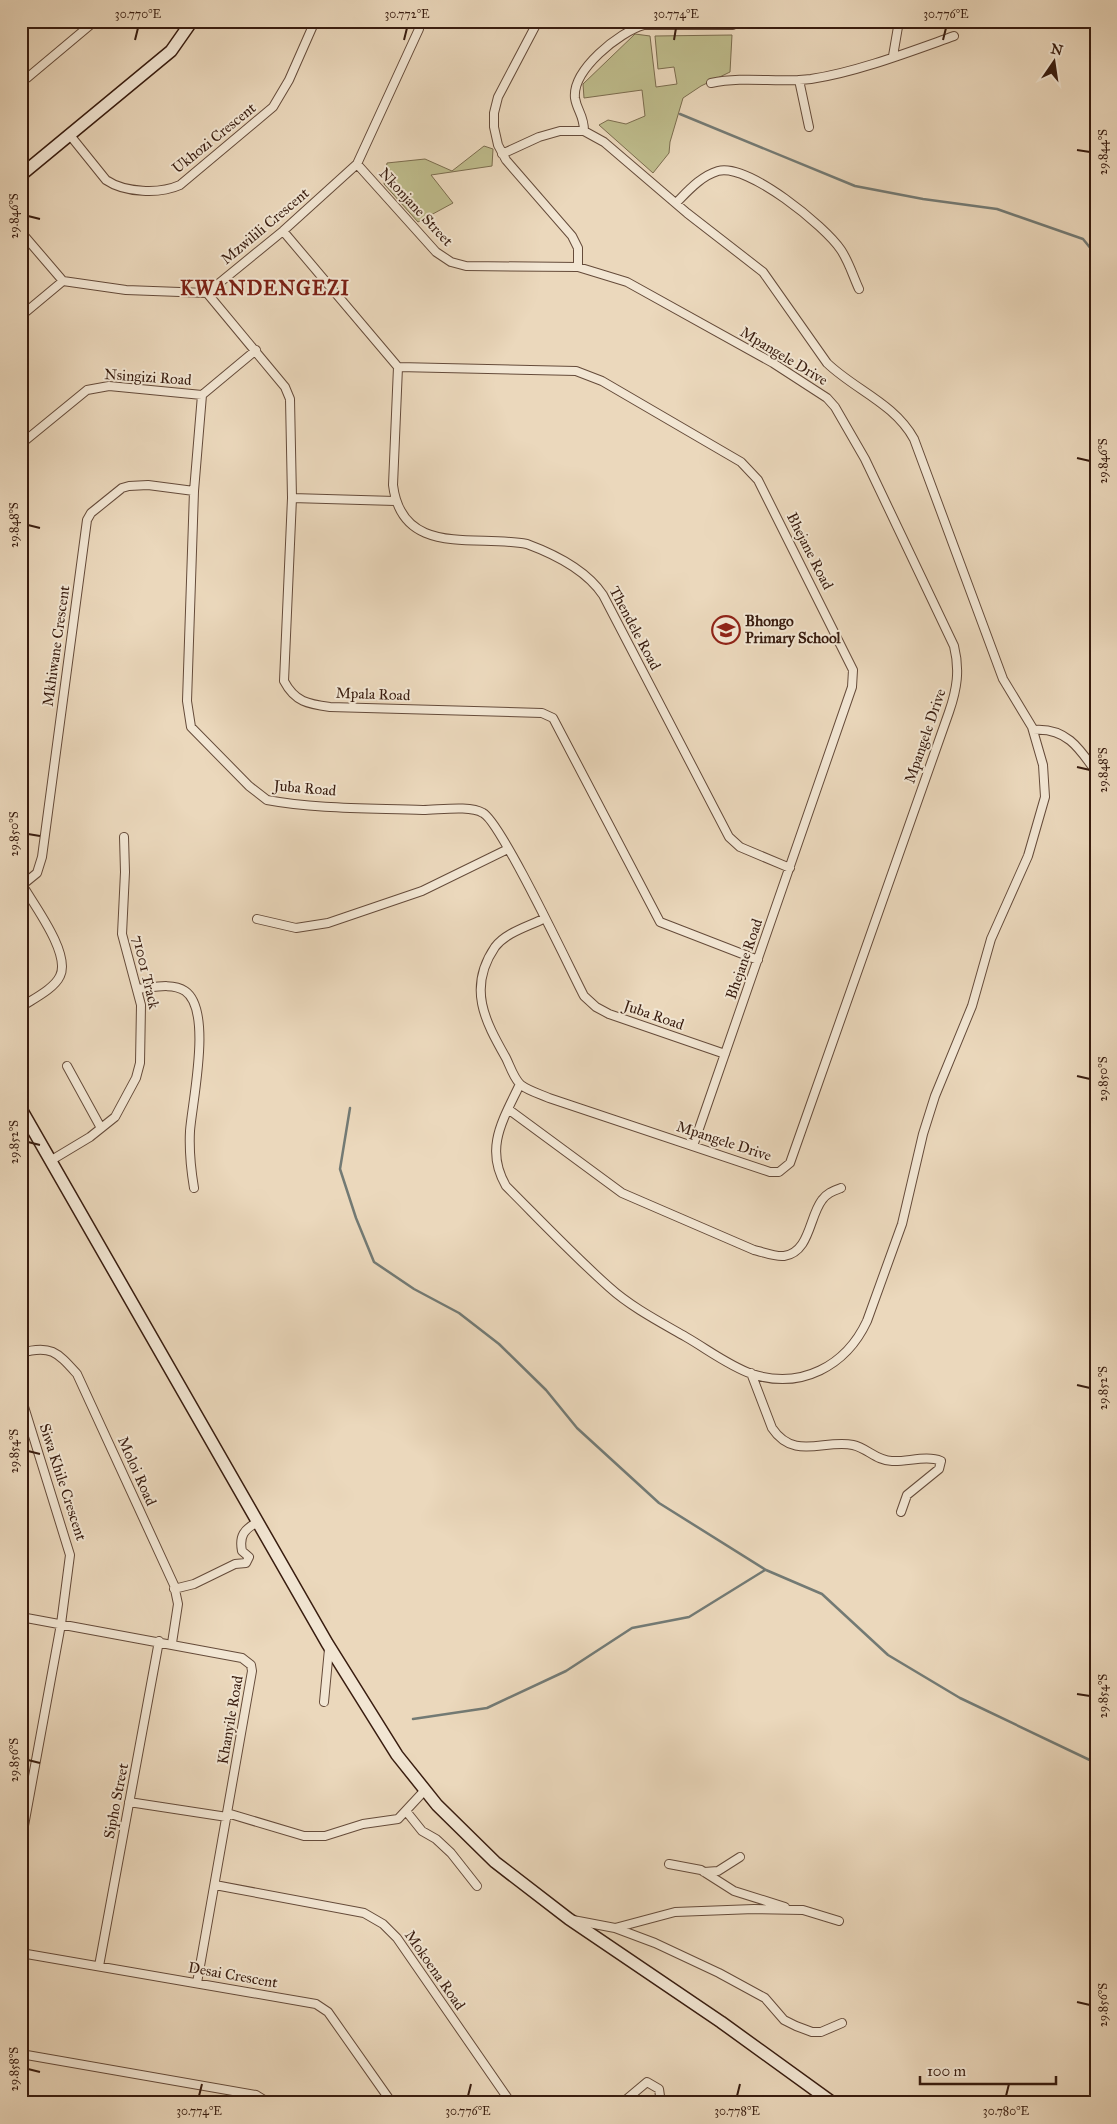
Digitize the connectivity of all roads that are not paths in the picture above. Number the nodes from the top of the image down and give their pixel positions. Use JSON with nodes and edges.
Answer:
{"nodes":[{"id":1,"x":95,"y":21,"type":"edge"},
{"id":2,"x":192,"y":21,"type":"edge"},
{"id":3,"x":315,"y":21,"type":"edge"},
{"id":4,"x":420,"y":21,"type":"edge"},
{"id":5,"x":538,"y":21,"type":"edge"},
{"id":6,"x":898,"y":21,"type":"edge"},
{"id":7,"x":733,"y":25,"type":"dead end"},
{"id":8,"x":954,"y":36,"type":"dead end"},
{"id":9,"x":893,"y":56,"type":"junction"},
{"id":10,"x":21,"y":80,"type":"edge"},
{"id":11,"x":799,"y":80,"type":"junction"},
{"id":12,"x":711,"y":82,"type":"dead end"},
{"id":13,"x":809,"y":127,"type":"dead end"},
{"id":14,"x":584,"y":132,"type":"junction"},
{"id":15,"x":69,"y":134,"type":"junction"},
{"id":16,"x":502,"y":154,"type":"junction"},
{"id":17,"x":357,"y":164,"type":"junction"},
{"id":18,"x":21,"y":175,"type":"edge"},
{"id":19,"x":676,"y":203,"type":"junction"},
{"id":20,"x":283,"y":231,"type":"junction"},
{"id":21,"x":21,"y":232,"type":"edge"},
{"id":22,"x":578,"y":267,"type":"junction"},
{"id":23,"x":64,"y":282,"type":"junction"},
{"id":24,"x":859,"y":289,"type":"dead end"},
{"id":25,"x":207,"y":293,"type":"junction"},
{"id":26,"x":21,"y":316,"type":"edge"},
{"id":27,"x":256,"y":350,"type":"junction"},
{"id":28,"x":398,"y":367,"type":"junction"},
{"id":29,"x":202,"y":395,"type":"junction"},
{"id":30,"x":21,"y":444,"type":"edge"},
{"id":31,"x":194,"y":491,"type":"junction"},
{"id":32,"x":292,"y":498,"type":"junction"},
{"id":33,"x":395,"y":501,"type":"junction"},
{"id":34,"x":1033,"y":730,"type":"junction"},
{"id":35,"x":1096,"y":772,"type":"edge"},
{"id":36,"x":124,"y":838,"type":"dead end"},
{"id":37,"x":508,"y":849,"type":"junction"},
{"id":38,"x":790,"y":868,"type":"junction"},
{"id":39,"x":22,"y":886,"type":"edge"},
{"id":40,"x":545,"y":918,"type":"junction"},
{"id":41,"x":257,"y":920,"type":"dead end"},
{"id":42,"x":758,"y":960,"type":"junction"},
{"id":43,"x":137,"y":989,"type":"junction"},
{"id":44,"x":21,"y":1007,"type":"edge"},
{"id":45,"x":726,"y":1054,"type":"junction"},
{"id":46,"x":67,"y":1066,"type":"dead end"},
{"id":47,"x":520,"y":1084,"type":"junction"},
{"id":48,"x":508,"y":1108,"type":"junction"},
{"id":49,"x":21,"y":1109,"type":"edge"},
{"id":50,"x":101,"y":1128,"type":"junction"},
{"id":51,"x":693,"y":1146,"type":"junction"},
{"id":52,"x":50,"y":1161,"type":"junction"},
{"id":53,"x":194,"y":1188,"type":"dead end"},
{"id":54,"x":841,"y":1188,"type":"dead end"},
{"id":55,"x":21,"y":1353,"type":"edge"},
{"id":56,"x":751,"y":1373,"type":"junction"},
{"id":57,"x":21,"y":1397,"type":"edge"},
{"id":58,"x":901,"y":1512,"type":"dead end"},
{"id":59,"x":258,"y":1522,"type":"junction"},
{"id":60,"x":174,"y":1588,"type":"junction"},
{"id":61,"x":21,"y":1617,"type":"edge"},
{"id":62,"x":61,"y":1624,"type":"junction"},
{"id":63,"x":159,"y":1641,"type":"junction"},
{"id":64,"x":172,"y":1643,"type":"junction"},
{"id":65,"x":329,"y":1646,"type":"junction"},
{"id":66,"x":324,"y":1702,"type":"dead end"},
{"id":67,"x":425,"y":1790,"type":"junction"},
{"id":68,"x":129,"y":1802,"type":"junction"},
{"id":69,"x":406,"y":1811,"type":"junction"},
{"id":70,"x":227,"y":1815,"type":"junction"},
{"id":71,"x":21,"y":1842,"type":"edge"},
{"id":72,"x":740,"y":1857,"type":"dead end"},
{"id":73,"x":669,"y":1864,"type":"dead end"},
{"id":74,"x":704,"y":1872,"type":"junction"},
{"id":75,"x":215,"y":1885,"type":"junction"},
{"id":76,"x":477,"y":1886,"type":"dead end"},
{"id":77,"x":790,"y":1909,"type":"junction"},
{"id":78,"x":569,"y":1919,"type":"junction"},
{"id":79,"x":839,"y":1921,"type":"dead end"},
{"id":80,"x":615,"y":1928,"type":"junction"},
{"id":81,"x":21,"y":1953,"type":"edge"},
{"id":82,"x":99,"y":1966,"type":"junction"},
{"id":83,"x":197,"y":1983,"type":"junction"},
{"id":84,"x":842,"y":2023,"type":"dead end"},
{"id":85,"x":21,"y":2054,"type":"edge"},
{"id":86,"x":270,"y":2103,"type":"edge"},
{"id":87,"x":392,"y":2103,"type":"edge"},
{"id":88,"x":511,"y":2103,"type":"edge"},
{"id":89,"x":622,"y":2103,"type":"edge"},
{"id":90,"x":661,"y":2103,"type":"edge"},
{"id":91,"x":833,"y":2103,"type":"edge"}],
"edges":[{"from":1,"to":10,"type":"street"},
{"from":2,"to":15,"type":"street"},
{"from":3,"to":15,"type":"street","name":"Ukhozi Crescent"},
{"from":4,"to":17,"type":"street","name":"Mzwilili Crescent"},
{"from":5,"to":16,"type":"street"},
{"from":6,"to":9,"type":"street"},
{"from":7,"to":14,"type":"street"},
{"from":8,"to":9,"type":"street"},
{"from":9,"to":11,"type":"street"},
{"from":11,"to":12,"type":"street"},
{"from":11,"to":13,"type":"street"},
{"from":14,"to":16,"type":"street"},
{"from":14,"to":19,"type":"street"},
{"from":15,"to":18,"type":"street"},
{"from":16,"to":22,"type":"street"},
{"from":17,"to":20,"type":"street","name":"Mzwilili Crescent"},
{"from":17,"to":22,"type":"street","name":"Nkonjane Street"},
{"from":19,"to":24,"type":"street"},
{"from":19,"to":34,"type":"street"},
{"from":20,"to":25,"type":"street","name":"Mzwilili Crescent"},
{"from":20,"to":28,"type":"street"},
{"from":21,"to":23,"type":"street"},
{"from":22,"to":51,"type":"street","name":"Mpangele Drive"},
{"from":23,"to":25,"type":"street"},
{"from":23,"to":26,"type":"street"},
{"from":25,"to":27,"type":"street","name":"Mpala Road"},
{"from":27,"to":29,"type":"street"},
{"from":27,"to":32,"type":"street","name":"Mpala Road"},
{"from":28,"to":33,"type":"street"},
{"from":28,"to":38,"type":"street","name":"Bhejane Road"},
{"from":29,"to":30,"type":"street","name":"Nsingizi Road"},
{"from":29,"to":31,"type":"street","name":"Juba Road"},
{"from":31,"to":37,"type":"street","name":"Juba Road"},
{"from":31,"to":39,"type":"street","name":"Mkhiwane Crescent"},
{"from":32,"to":33,"type":"street"},
{"from":32,"to":42,"type":"street","name":"Mpala Road"},
{"from":33,"to":38,"type":"street","name":"Thendele Road"},
{"from":34,"to":35,"type":"street"},
{"from":34,"to":56,"type":"street"},
{"from":36,"to":43,"type":"street","name":"71001 Track"},
{"from":37,"to":40,"type":"street","name":"Juba Road"},
{"from":37,"to":41,"type":"street"},
{"from":38,"to":42,"type":"street","name":"Bhejane Road"},
{"from":39,"to":44,"type":"street"},
{"from":40,"to":45,"type":"street","name":"Juba Road"},
{"from":40,"to":47,"type":"street"},
{"from":42,"to":45,"type":"street","name":"Bhejane Road"},
{"from":43,"to":50,"type":"street","name":"71001 Track"},
{"from":43,"to":53,"type":"street"},
{"from":45,"to":51,"type":"street","name":"Bhejane Road"},
{"from":46,"to":50,"type":"street"},
{"from":47,"to":48,"type":"street"},
{"from":47,"to":51,"type":"street","name":"Mpangele Drive"},
{"from":48,"to":54,"type":"street"},
{"from":48,"to":56,"type":"street"},
{"from":49,"to":52,"type":"street"},
{"from":50,"to":52,"type":"street","name":"71001 Track"},
{"from":52,"to":59,"type":"street"},
{"from":55,"to":60,"type":"street","name":"Moloi Road"},
{"from":56,"to":58,"type":"street"},
{"from":57,"to":62,"type":"street","name":"Siwa Khile Crescent"},
{"from":59,"to":60,"type":"street"},
{"from":59,"to":65,"type":"street"},
{"from":60,"to":64,"type":"street","name":"Moloi Road"},
{"from":61,"to":62,"type":"street","name":"Khanyile Road"},
{"from":62,"to":63,"type":"street","name":"Khanyile Road"},
{"from":62,"to":71,"type":"street","name":"Siwa Khile Crescent"},
{"from":63,"to":64,"type":"street","name":"Khanyile Road"},
{"from":63,"to":68,"type":"street","name":"Sipho Street"},
{"from":64,"to":70,"type":"street","name":"Khanyile Road"},
{"from":65,"to":66,"type":"street"},
{"from":65,"to":67,"type":"street"},
{"from":67,"to":69,"type":"street"},
{"from":67,"to":78,"type":"street"},
{"from":68,"to":70,"type":"street"},
{"from":68,"to":82,"type":"street","name":"Sipho Street"},
{"from":69,"to":70,"type":"street"},
{"from":69,"to":76,"type":"street"},
{"from":70,"to":75,"type":"street","name":"Khanyile Road"},
{"from":72,"to":74,"type":"street"},
{"from":73,"to":74,"type":"street"},
{"from":74,"to":77,"type":"street"},
{"from":75,"to":83,"type":"street","name":"Khanyile Road"},
{"from":75,"to":88,"type":"street","name":"Mokoena Road"},
{"from":77,"to":79,"type":"street"},
{"from":77,"to":80,"type":"street"},
{"from":78,"to":80,"type":"street"},
{"from":78,"to":91,"type":"street"},
{"from":80,"to":84,"type":"street"},
{"from":81,"to":82,"type":"street","name":"Desai Crescent"},
{"from":82,"to":83,"type":"street","name":"Desai Crescent"},
{"from":83,"to":87,"type":"street","name":"Desai Crescent"},
{"from":85,"to":86,"type":"street"},
{"from":89,"to":90,"type":"street"}]}
